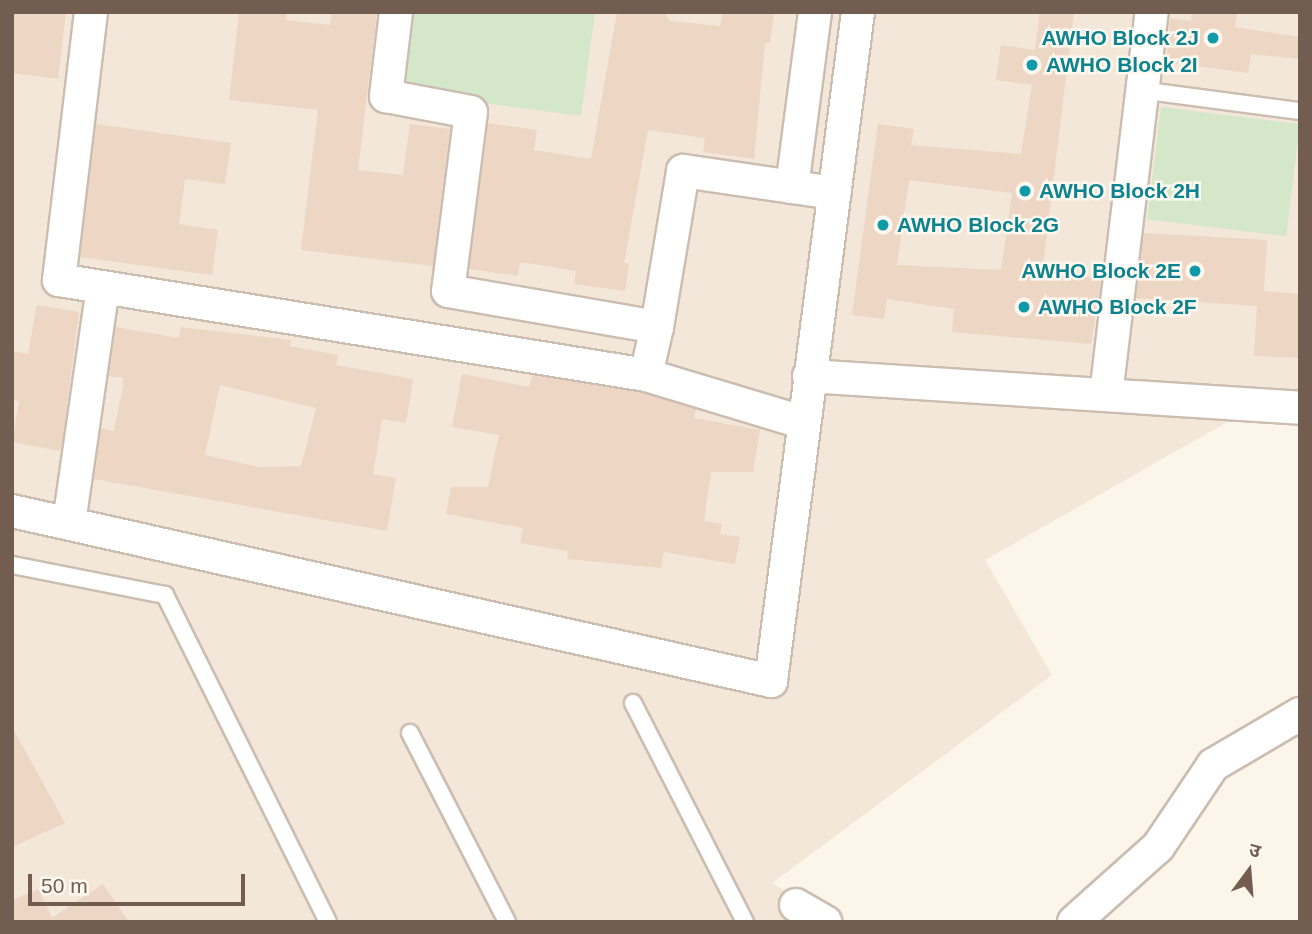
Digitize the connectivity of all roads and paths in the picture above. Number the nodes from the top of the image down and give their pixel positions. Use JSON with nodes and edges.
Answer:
{"nodes":[{"id":1,"x":91,"y":12,"type":"edge"},
{"id":2,"x":396,"y":12,"type":"edge"},
{"id":3,"x":815,"y":12,"type":"edge"},
{"id":4,"x":858,"y":12,"type":"edge"},
{"id":5,"x":1152,"y":12,"type":"edge"},
{"id":6,"x":1140,"y":90,"type":"junction"},
{"id":7,"x":1300,"y":111,"type":"edge"},
{"id":8,"x":792,"y":187,"type":"junction"},
{"id":9,"x":834,"y":193,"type":"junction"},
{"id":10,"x":103,"y":288,"type":"junction"},
{"id":11,"x":657,"y":327,"type":"junction"},
{"id":12,"x":646,"y":375,"type":"junction"},
{"id":13,"x":808,"y":376,"type":"junction"},
{"id":14,"x":1106,"y":395,"type":"junction"},
{"id":15,"x":1300,"y":408,"type":"edge"},
{"id":16,"x":803,"y":422,"type":"junction"},
{"id":17,"x":12,"y":511,"type":"edge"},
{"id":18,"x":69,"y":523,"type":"junction"},
{"id":19,"x":12,"y":565,"type":"edge"},
{"id":20,"x":633,"y":703,"type":"dead end"},
{"id":21,"x":1300,"y":713,"type":"edge"},
{"id":22,"x":410,"y":733,"type":"dead end"},
{"id":23,"x":796,"y":905,"type":"dead end"},
{"id":24,"x":328,"y":922,"type":"edge"},
{"id":25,"x":507,"y":922,"type":"edge"},
{"id":26,"x":745,"y":922,"type":"edge"},
{"id":27,"x":826,"y":922,"type":"edge"},
{"id":28,"x":1074,"y":922,"type":"edge"}],
"edges":[{"from":1,"to":10,"type":"street"},
{"from":2,"to":11,"type":"street"},
{"from":3,"to":8,"type":"street"},
{"from":4,"to":9,"type":"street"},
{"from":5,"to":6,"type":"street"},
{"from":6,"to":7,"type":"lane"},
{"from":6,"to":14,"type":"street"},
{"from":8,"to":9,"type":"street"},
{"from":8,"to":11,"type":"street"},
{"from":9,"to":13,"type":"street"},
{"from":10,"to":12,"type":"street"},
{"from":10,"to":18,"type":"street"},
{"from":11,"to":12,"type":"street"},
{"from":12,"to":16,"type":"street"},
{"from":13,"to":14,"type":"street"},
{"from":13,"to":16,"type":"street"},
{"from":14,"to":15,"type":"street"},
{"from":16,"to":18,"type":"street"},
{"from":17,"to":18,"type":"street"},
{"from":19,"to":24,"type":"lane"},
{"from":20,"to":26,"type":"lane"},
{"from":21,"to":28,"type":"street"},
{"from":22,"to":25,"type":"lane"},
{"from":23,"to":27,"type":"street"}]}
